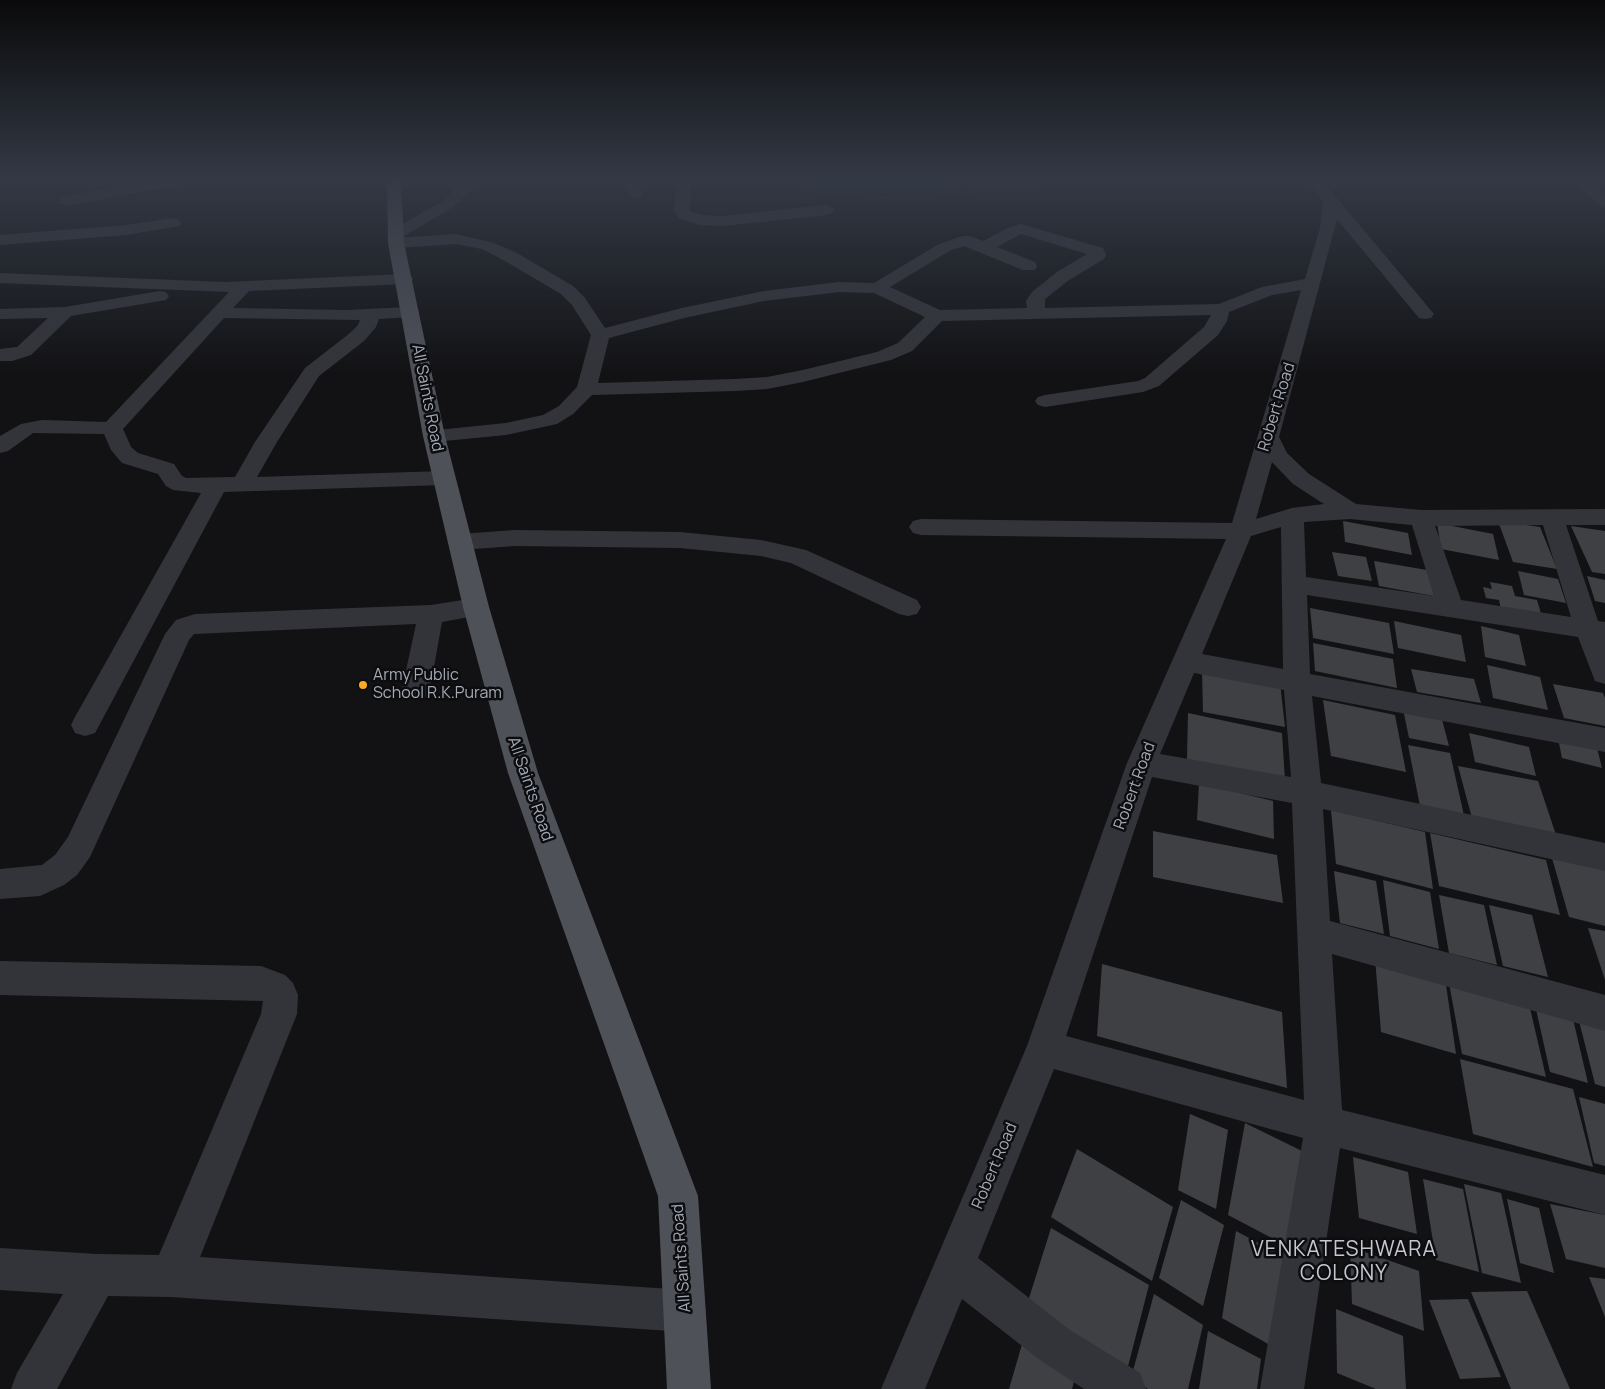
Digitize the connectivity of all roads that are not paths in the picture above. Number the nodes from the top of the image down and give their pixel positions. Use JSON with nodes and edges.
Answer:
{"nodes":[{"id":1,"x":398,"y":244,"type":"edge"},
{"id":2,"x":481,"y":244,"type":"edge"},
{"id":3,"x":954,"y":244,"type":"edge"},
{"id":4,"x":977,"y":244,"type":"edge"},
{"id":5,"x":990,"y":244,"type":"edge"},
{"id":6,"x":1072,"y":244,"type":"edge"},
{"id":7,"x":1323,"y":244,"type":"edge"},
{"id":8,"x":1366,"y":244,"type":"edge"},
{"id":9,"x":984,"y":247,"type":"junction"},
{"id":10,"x":1030,"y":266,"type":"dead end"},
{"id":11,"x":1080,"y":266,"type":"junction"},
{"id":12,"x":1096,"y":272,"type":"dead end"},
{"id":13,"x":0,"y":278,"type":"edge"},
{"id":14,"x":404,"y":279,"type":"junction"},
{"id":15,"x":1312,"y":283,"type":"junction"},
{"id":16,"x":1029,"y":284,"type":"dead end"},
{"id":17,"x":234,"y":287,"type":"junction"},
{"id":18,"x":877,"y":288,"type":"junction"},
{"id":19,"x":1046,"y":290,"type":"junction"},
{"id":20,"x":1222,"y":309,"type":"junction"},
{"id":21,"x":65,"y":312,"type":"junction"},
{"id":22,"x":219,"y":312,"type":"junction"},
{"id":23,"x":410,"y":312,"type":"junction"},
{"id":24,"x":1037,"y":312,"type":"junction"},
{"id":25,"x":0,"y":314,"type":"edge"},
{"id":26,"x":371,"y":314,"type":"junction"},
{"id":27,"x":1425,"y":314,"type":"dead end"},
{"id":28,"x":937,"y":316,"type":"junction"},
{"id":29,"x":600,"y":335,"type":"junction"},
{"id":30,"x":0,"y":355,"type":"edge"},
{"id":31,"x":587,"y":389,"type":"junction"},
{"id":32,"x":1045,"y":401,"type":"dead end"},
{"id":33,"x":112,"y":428,"type":"junction"},
{"id":34,"x":1267,"y":435,"type":"junction"},
{"id":35,"x":434,"y":436,"type":"junction"},
{"id":36,"x":0,"y":446,"type":"edge"},
{"id":37,"x":444,"y":478,"type":"junction"},
{"id":38,"x":217,"y":484,"type":"junction"},
{"id":39,"x":242,"y":484,"type":"junction"},
{"id":40,"x":1350,"y":511,"type":"junction"},
{"id":41,"x":1292,"y":516,"type":"junction"},
{"id":42,"x":1552,"y":517,"type":"junction"},
{"id":43,"x":1605,"y":517,"type":"edge"},
{"id":44,"x":1421,"y":518,"type":"junction"},
{"id":45,"x":921,"y":526,"type":"dead end"},
{"id":46,"x":1241,"y":531,"type":"junction"},
{"id":47,"x":460,"y":542,"type":"junction"},
{"id":48,"x":1295,"y":584,"type":"junction"},
{"id":49,"x":476,"y":607,"type":"junction"},
{"id":50,"x":908,"y":607,"type":"dead end"},
{"id":51,"x":1451,"y":609,"type":"junction"},
{"id":52,"x":431,"y":614,"type":"junction"},
{"id":53,"x":1597,"y":631,"type":"edge"},
{"id":54,"x":1185,"y":661,"type":"junction"},
{"id":55,"x":1605,"y":674,"type":"edge"},
{"id":56,"x":1297,"y":682,"type":"junction"},
{"id":57,"x":416,"y":689,"type":"dead end"},
{"id":58,"x":85,"y":725,"type":"dead end"},
{"id":59,"x":1605,"y":740,"type":"edge"},
{"id":60,"x":1142,"y":763,"type":"junction"},
{"id":61,"x":1307,"y":793,"type":"junction"},
{"id":62,"x":1605,"y":858,"type":"edge"},
{"id":63,"x":0,"y":884,"type":"edge"},
{"id":64,"x":1314,"y":933,"type":"junction"},
{"id":65,"x":0,"y":978,"type":"edge"},
{"id":66,"x":1605,"y":1013,"type":"edge"},
{"id":67,"x":1044,"y":1048,"type":"junction"},
{"id":68,"x":1324,"y":1124,"type":"junction"},
{"id":69,"x":1605,"y":1194,"type":"edge"},
{"id":70,"x":954,"y":1266,"type":"junction"},
{"id":71,"x":0,"y":1269,"type":"edge"},
{"id":72,"x":97,"y":1275,"type":"junction"},
{"id":73,"x":171,"y":1276,"type":"junction"},
{"id":74,"x":685,"y":1310,"type":"junction"},
{"id":75,"x":33,"y":1389,"type":"edge"},
{"id":76,"x":690,"y":1389,"type":"edge"},
{"id":77,"x":903,"y":1389,"type":"edge"},
{"id":78,"x":1124,"y":1389,"type":"edge"},
{"id":79,"x":1282,"y":1389,"type":"edge"}],
"edges":[{"from":1,"to":14,"type":"main road","name":"All Saints Road"},
{"from":2,"to":29,"type":"street"},
{"from":3,"to":18,"type":"street"},
{"from":4,"to":9,"type":"street"},
{"from":5,"to":9,"type":"street"},
{"from":6,"to":11,"type":"street"},
{"from":7,"to":15,"type":"street","name":"Robert Road"},
{"from":8,"to":27,"type":"street"},
{"from":9,"to":10,"type":"street"},
{"from":11,"to":12,"type":"street"},
{"from":11,"to":19,"type":"street"},
{"from":13,"to":17,"type":"street"},
{"from":14,"to":17,"type":"street"},
{"from":14,"to":23,"type":"main road","name":"All Saints Road"},
{"from":15,"to":20,"type":"street"},
{"from":15,"to":34,"type":"street","name":"Robert Road"},
{"from":16,"to":19,"type":"street"},
{"from":17,"to":21,"type":"street"},
{"from":17,"to":22,"type":"street"},
{"from":18,"to":28,"type":"street"},
{"from":18,"to":29,"type":"street"},
{"from":19,"to":24,"type":"street"},
{"from":20,"to":24,"type":"street"},
{"from":20,"to":32,"type":"street"},
{"from":21,"to":25,"type":"street"},
{"from":21,"to":30,"type":"street"},
{"from":22,"to":26,"type":"street"},
{"from":22,"to":33,"type":"street"},
{"from":23,"to":26,"type":"street"},
{"from":23,"to":35,"type":"main road","name":"All Saints Road"},
{"from":24,"to":28,"type":"street"},
{"from":26,"to":39,"type":"street"},
{"from":28,"to":31,"type":"street"},
{"from":29,"to":31,"type":"street"},
{"from":31,"to":35,"type":"street"},
{"from":33,"to":36,"type":"street"},
{"from":33,"to":38,"type":"street"},
{"from":34,"to":40,"type":"street"},
{"from":34,"to":46,"type":"street","name":"Robert Road"},
{"from":35,"to":37,"type":"main road","name":"All Saints Road"},
{"from":37,"to":39,"type":"street"},
{"from":37,"to":47,"type":"main road","name":"All Saints Road"},
{"from":38,"to":39,"type":"street"},
{"from":38,"to":58,"type":"street"},
{"from":40,"to":41,"type":"street"},
{"from":40,"to":44,"type":"street"},
{"from":41,"to":46,"type":"street"},
{"from":41,"to":48,"type":"street"},
{"from":42,"to":43,"type":"street"},
{"from":42,"to":44,"type":"street"},
{"from":42,"to":53,"type":"street"},
{"from":44,"to":51,"type":"street"},
{"from":45,"to":46,"type":"street"},
{"from":46,"to":54,"type":"street","name":"Robert Road"},
{"from":47,"to":49,"type":"main road","name":"All Saints Road"},
{"from":47,"to":50,"type":"street"},
{"from":48,"to":51,"type":"street"},
{"from":48,"to":56,"type":"street"},
{"from":49,"to":52,"type":"street"},
{"from":49,"to":74,"type":"main road","name":"All Saints Road"},
{"from":51,"to":53,"type":"street"},
{"from":52,"to":57,"type":"street"},
{"from":52,"to":63,"type":"street"},
{"from":53,"to":55,"type":"street"},
{"from":54,"to":56,"type":"street"},
{"from":54,"to":60,"type":"street","name":"Robert Road"},
{"from":56,"to":59,"type":"street"},
{"from":56,"to":61,"type":"street"},
{"from":60,"to":61,"type":"street"},
{"from":60,"to":67,"type":"street","name":"Robert Road"},
{"from":61,"to":62,"type":"street"},
{"from":61,"to":64,"type":"street"},
{"from":64,"to":66,"type":"street"},
{"from":64,"to":68,"type":"street"},
{"from":65,"to":73,"type":"street"},
{"from":67,"to":68,"type":"street"},
{"from":67,"to":70,"type":"street","name":"Robert Road"},
{"from":68,"to":69,"type":"street"},
{"from":68,"to":79,"type":"street"},
{"from":70,"to":77,"type":"street","name":"Robert Road"},
{"from":70,"to":78,"type":"street"},
{"from":71,"to":72,"type":"street"},
{"from":72,"to":73,"type":"street"},
{"from":72,"to":75,"type":"street"},
{"from":73,"to":74,"type":"street"},
{"from":74,"to":76,"type":"main road","name":"All Saints Road"}]}
